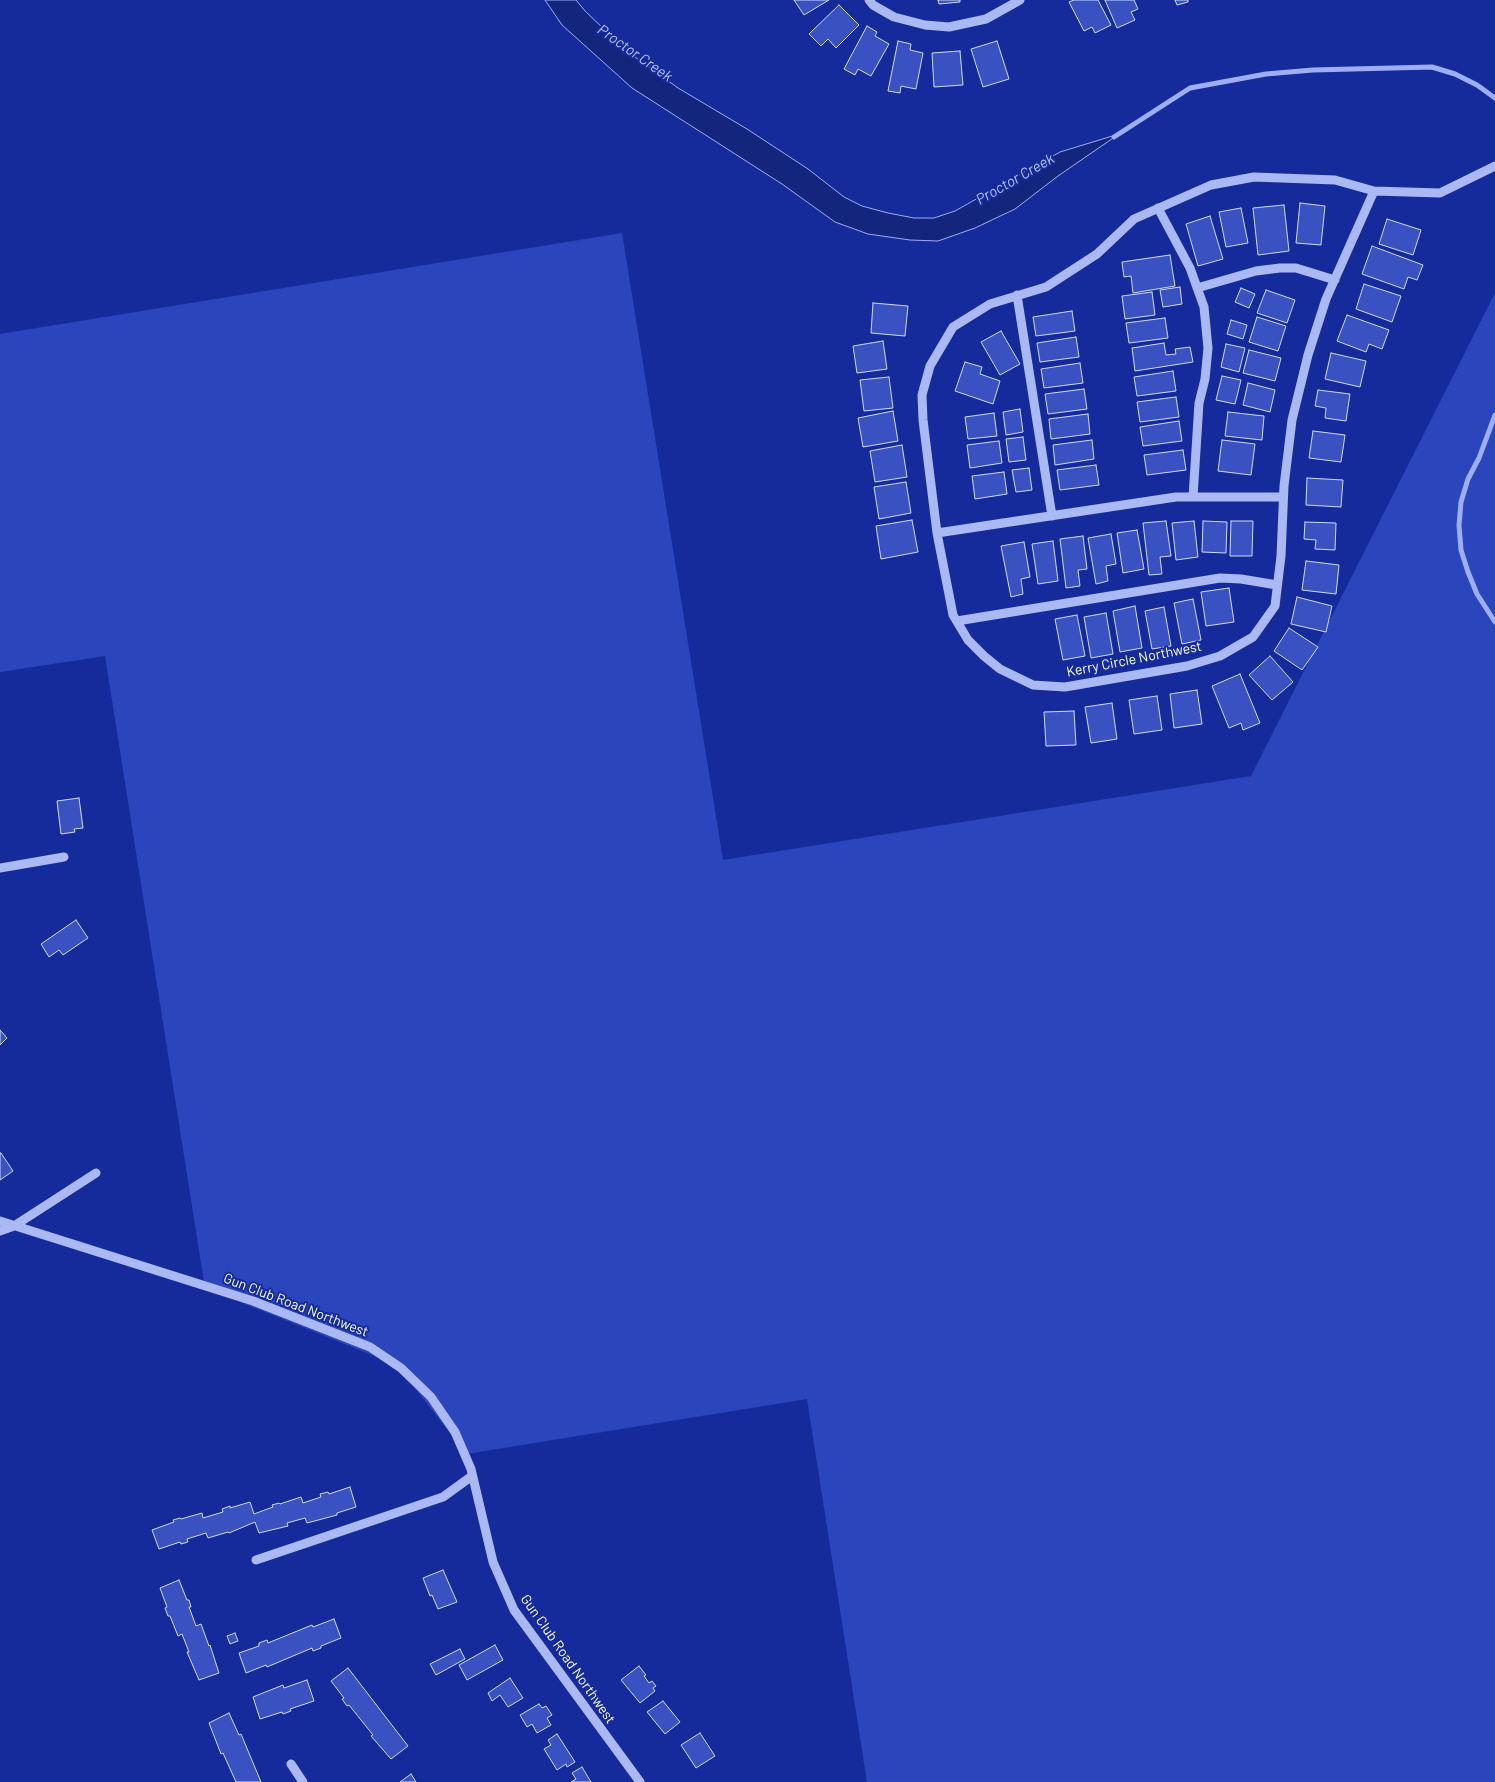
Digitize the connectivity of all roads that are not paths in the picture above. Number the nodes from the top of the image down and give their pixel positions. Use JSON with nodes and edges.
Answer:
{"nodes":[{"id":1,"x":869,"y":0,"type":"edge"},
{"id":2,"x":1020,"y":0,"type":"edge"},
{"id":3,"x":1495,"y":166,"type":"edge"},
{"id":4,"x":1374,"y":191,"type":"junction"},
{"id":5,"x":1158,"y":208,"type":"junction"},
{"id":6,"x":1334,"y":280,"type":"junction"},
{"id":7,"x":1197,"y":288,"type":"junction"},
{"id":8,"x":1017,"y":296,"type":"junction"},
{"id":9,"x":1193,"y":497,"type":"junction"},
{"id":10,"x":1284,"y":497,"type":"junction"},
{"id":11,"x":1052,"y":516,"type":"junction"},
{"id":12,"x":937,"y":533,"type":"junction"},
{"id":13,"x":1278,"y":585,"type":"junction"},
{"id":14,"x":957,"y":621,"type":"junction"},
{"id":15,"x":64,"y":856,"type":"dead end"},
{"id":16,"x":0,"y":868,"type":"edge"},
{"id":17,"x":96,"y":1173,"type":"dead end"},
{"id":18,"x":0,"y":1222,"type":"edge"},
{"id":19,"x":14,"y":1226,"type":"junction"},
{"id":20,"x":0,"y":1231,"type":"edge"},
{"id":21,"x":472,"y":1476,"type":"junction"},
{"id":22,"x":256,"y":1560,"type":"dead end"},
{"id":23,"x":291,"y":1764,"type":"dead end"},
{"id":24,"x":303,"y":1782,"type":"edge"},
{"id":25,"x":640,"y":1782,"type":"edge"}],
"edges":[{"from":1,"to":2,"type":"street"},
{"from":3,"to":4,"type":"street"},
{"from":4,"to":5,"type":"street","name":"Kerry Circle Northwest"},
{"from":4,"to":6,"type":"street","name":"Kerry Circle Northwest"},
{"from":5,"to":7,"type":"street"},
{"from":5,"to":8,"type":"street","name":"Kerry Circle Northwest"},
{"from":6,"to":7,"type":"street"},
{"from":6,"to":10,"type":"street","name":"Kerry Circle Northwest"},
{"from":7,"to":9,"type":"street"},
{"from":8,"to":11,"type":"street"},
{"from":8,"to":12,"type":"street","name":"Kerry Circle Northwest"},
{"from":9,"to":10,"type":"street"},
{"from":9,"to":11,"type":"street"},
{"from":10,"to":13,"type":"street","name":"Kerry Circle Northwest"},
{"from":11,"to":12,"type":"street"},
{"from":12,"to":14,"type":"street","name":"Kerry Circle Northwest"},
{"from":13,"to":14,"type":"street"},
{"from":13,"to":14,"type":"street","name":"Kerry Circle Northwest"},
{"from":15,"to":16,"type":"street"},
{"from":17,"to":19,"type":"street"},
{"from":18,"to":19,"type":"street","name":"Gun Club Road Northwest"},
{"from":19,"to":20,"type":"street"},
{"from":19,"to":21,"type":"street","name":"Gun Club Road Northwest"},
{"from":21,"to":22,"type":"street"},
{"from":21,"to":25,"type":"street","name":"Gun Club Road Northwest"},
{"from":23,"to":24,"type":"street"}]}
